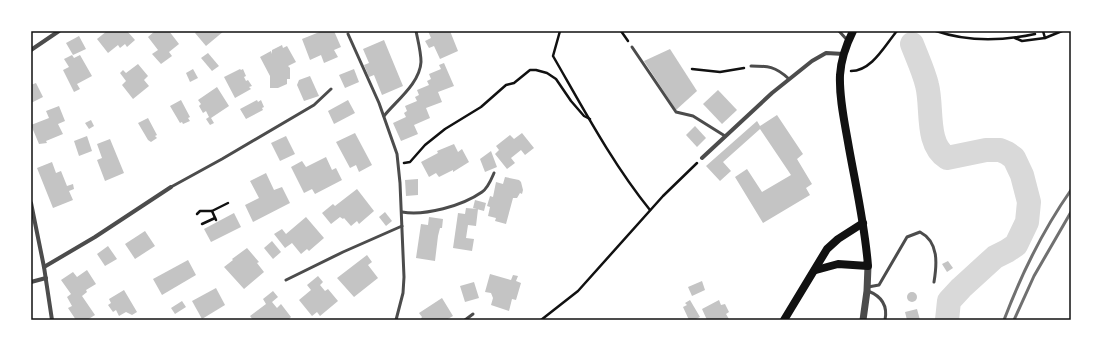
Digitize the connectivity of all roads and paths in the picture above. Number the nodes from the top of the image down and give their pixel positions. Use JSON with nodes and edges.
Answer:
{"nodes":[{"id":1,"x":59,"y":31,"type":"edge"},
{"id":2,"x":416,"y":31,"type":"edge"},
{"id":3,"x":560,"y":31,"type":"edge"},
{"id":4,"x":621,"y":31,"type":"edge"},
{"id":5,"x":838,"y":31,"type":"edge"},
{"id":6,"x":853,"y":31,"type":"edge"},
{"id":7,"x":897,"y":31,"type":"edge"},
{"id":8,"x":936,"y":31,"type":"edge"},
{"id":9,"x":1043,"y":31,"type":"edge"},
{"id":10,"x":1062,"y":31,"type":"edge"},
{"id":11,"x":348,"y":34,"type":"dead end"},
{"id":12,"x":1035,"y":34,"type":"dead end"},
{"id":13,"x":1015,"y":38,"type":"junction"},
{"id":14,"x":1045,"y":38,"type":"junction"},
{"id":15,"x":848,"y":40,"type":"junction"},
{"id":16,"x":632,"y":47,"type":"joint"},
{"id":17,"x":31,"y":50,"type":"edge"},
{"id":18,"x":844,"y":54,"type":"junction"},
{"id":19,"x":750,"y":66,"type":"joint"},
{"id":20,"x":692,"y":69,"type":"dead end"},
{"id":21,"x":851,"y":71,"type":"dead end"},
{"id":22,"x":789,"y":79,"type":"junction"},
{"id":23,"x":331,"y":89,"type":"dead end"},
{"id":24,"x":384,"y":116,"type":"junction"},
{"id":25,"x":590,"y":119,"type":"junction"},
{"id":26,"x":725,"y":136,"type":"junction"},
{"id":27,"x":702,"y":158,"type":"joint"},
{"id":28,"x":398,"y":165,"type":"junction"},
{"id":29,"x":494,"y":174,"type":"dead end"},
{"id":30,"x":171,"y":187,"type":"joint"},
{"id":31,"x":31,"y":203,"type":"edge"},
{"id":32,"x":228,"y":203,"type":"dead end"},
{"id":33,"x":650,"y":210,"type":"junction"},
{"id":34,"x":212,"y":212,"type":"junction"},
{"id":35,"x":402,"y":212,"type":"junction"},
{"id":36,"x":198,"y":214,"type":"dead end"},
{"id":37,"x":863,"y":223,"type":"junction"},
{"id":38,"x":202,"y":224,"type":"dead end"},
{"id":39,"x":402,"y":226,"type":"junction"},
{"id":40,"x":868,"y":266,"type":"junction"},
{"id":41,"x":44,"y":267,"type":"junction"},
{"id":42,"x":816,"y":270,"type":"junction"},
{"id":43,"x":46,"y":278,"type":"junction"},
{"id":44,"x":286,"y":280,"type":"dead end"},
{"id":45,"x":31,"y":282,"type":"edge"},
{"id":46,"x":934,"y":282,"type":"dead end"},
{"id":47,"x":867,"y":289,"type":"junction"},
{"id":48,"x":474,"y":314,"type":"dead end"},
{"id":49,"x":52,"y":320,"type":"edge"},
{"id":50,"x":396,"y":320,"type":"edge"},
{"id":51,"x":465,"y":320,"type":"edge"},
{"id":52,"x":541,"y":320,"type":"edge"},
{"id":53,"x":784,"y":320,"type":"edge"},
{"id":54,"x":863,"y":320,"type":"edge"},
{"id":55,"x":885,"y":320,"type":"edge"}],
"edges":[{"from":1,"to":17,"type":"street"},
{"from":2,"to":24,"type":"lane"},
{"from":3,"to":25,"type":"path"},
{"from":4,"to":16,"type":"path"},
{"from":5,"to":15,"type":"lane"},
{"from":6,"to":15,"type":"main road"},
{"from":7,"to":21,"type":"path"},
{"from":8,"to":13,"type":"path"},
{"from":9,"to":14,"type":"path"},
{"from":10,"to":14,"type":"path"},
{"from":11,"to":24,"type":"lane"},
{"from":12,"to":13,"type":"path"},
{"from":13,"to":14,"type":"path"},
{"from":15,"to":18,"type":"main road"},
{"from":16,"to":26,"type":"lane"},
{"from":18,"to":22,"type":"street"},
{"from":18,"to":37,"type":"main road"},
{"from":19,"to":20,"type":"path"},
{"from":19,"to":22,"type":"lane"},
{"from":22,"to":26,"type":"street"},
{"from":23,"to":30,"type":"lane"},
{"from":24,"to":28,"type":"lane"},
{"from":25,"to":28,"type":"path"},
{"from":25,"to":33,"type":"path"},
{"from":26,"to":27,"type":"street"},
{"from":27,"to":33,"type":"path"},
{"from":28,"to":35,"type":"lane"},
{"from":29,"to":35,"type":"lane"},
{"from":30,"to":41,"type":"street"},
{"from":31,"to":41,"type":"street"},
{"from":32,"to":34,"type":"path"},
{"from":33,"to":52,"type":"path"},
{"from":34,"to":36,"type":"path"},
{"from":34,"to":38,"type":"path"},
{"from":35,"to":39,"type":"lane"},
{"from":37,"to":40,"type":"main road"},
{"from":37,"to":42,"type":"main road"},
{"from":39,"to":44,"type":"lane"},
{"from":39,"to":50,"type":"lane"},
{"from":40,"to":42,"type":"main road"},
{"from":40,"to":47,"type":"street"},
{"from":41,"to":43,"type":"street"},
{"from":42,"to":53,"type":"main road"},
{"from":43,"to":45,"type":"street"},
{"from":43,"to":49,"type":"street"},
{"from":46,"to":47,"type":"lane"},
{"from":47,"to":54,"type":"street"},
{"from":47,"to":55,"type":"lane"},
{"from":48,"to":51,"type":"lane"}]}
